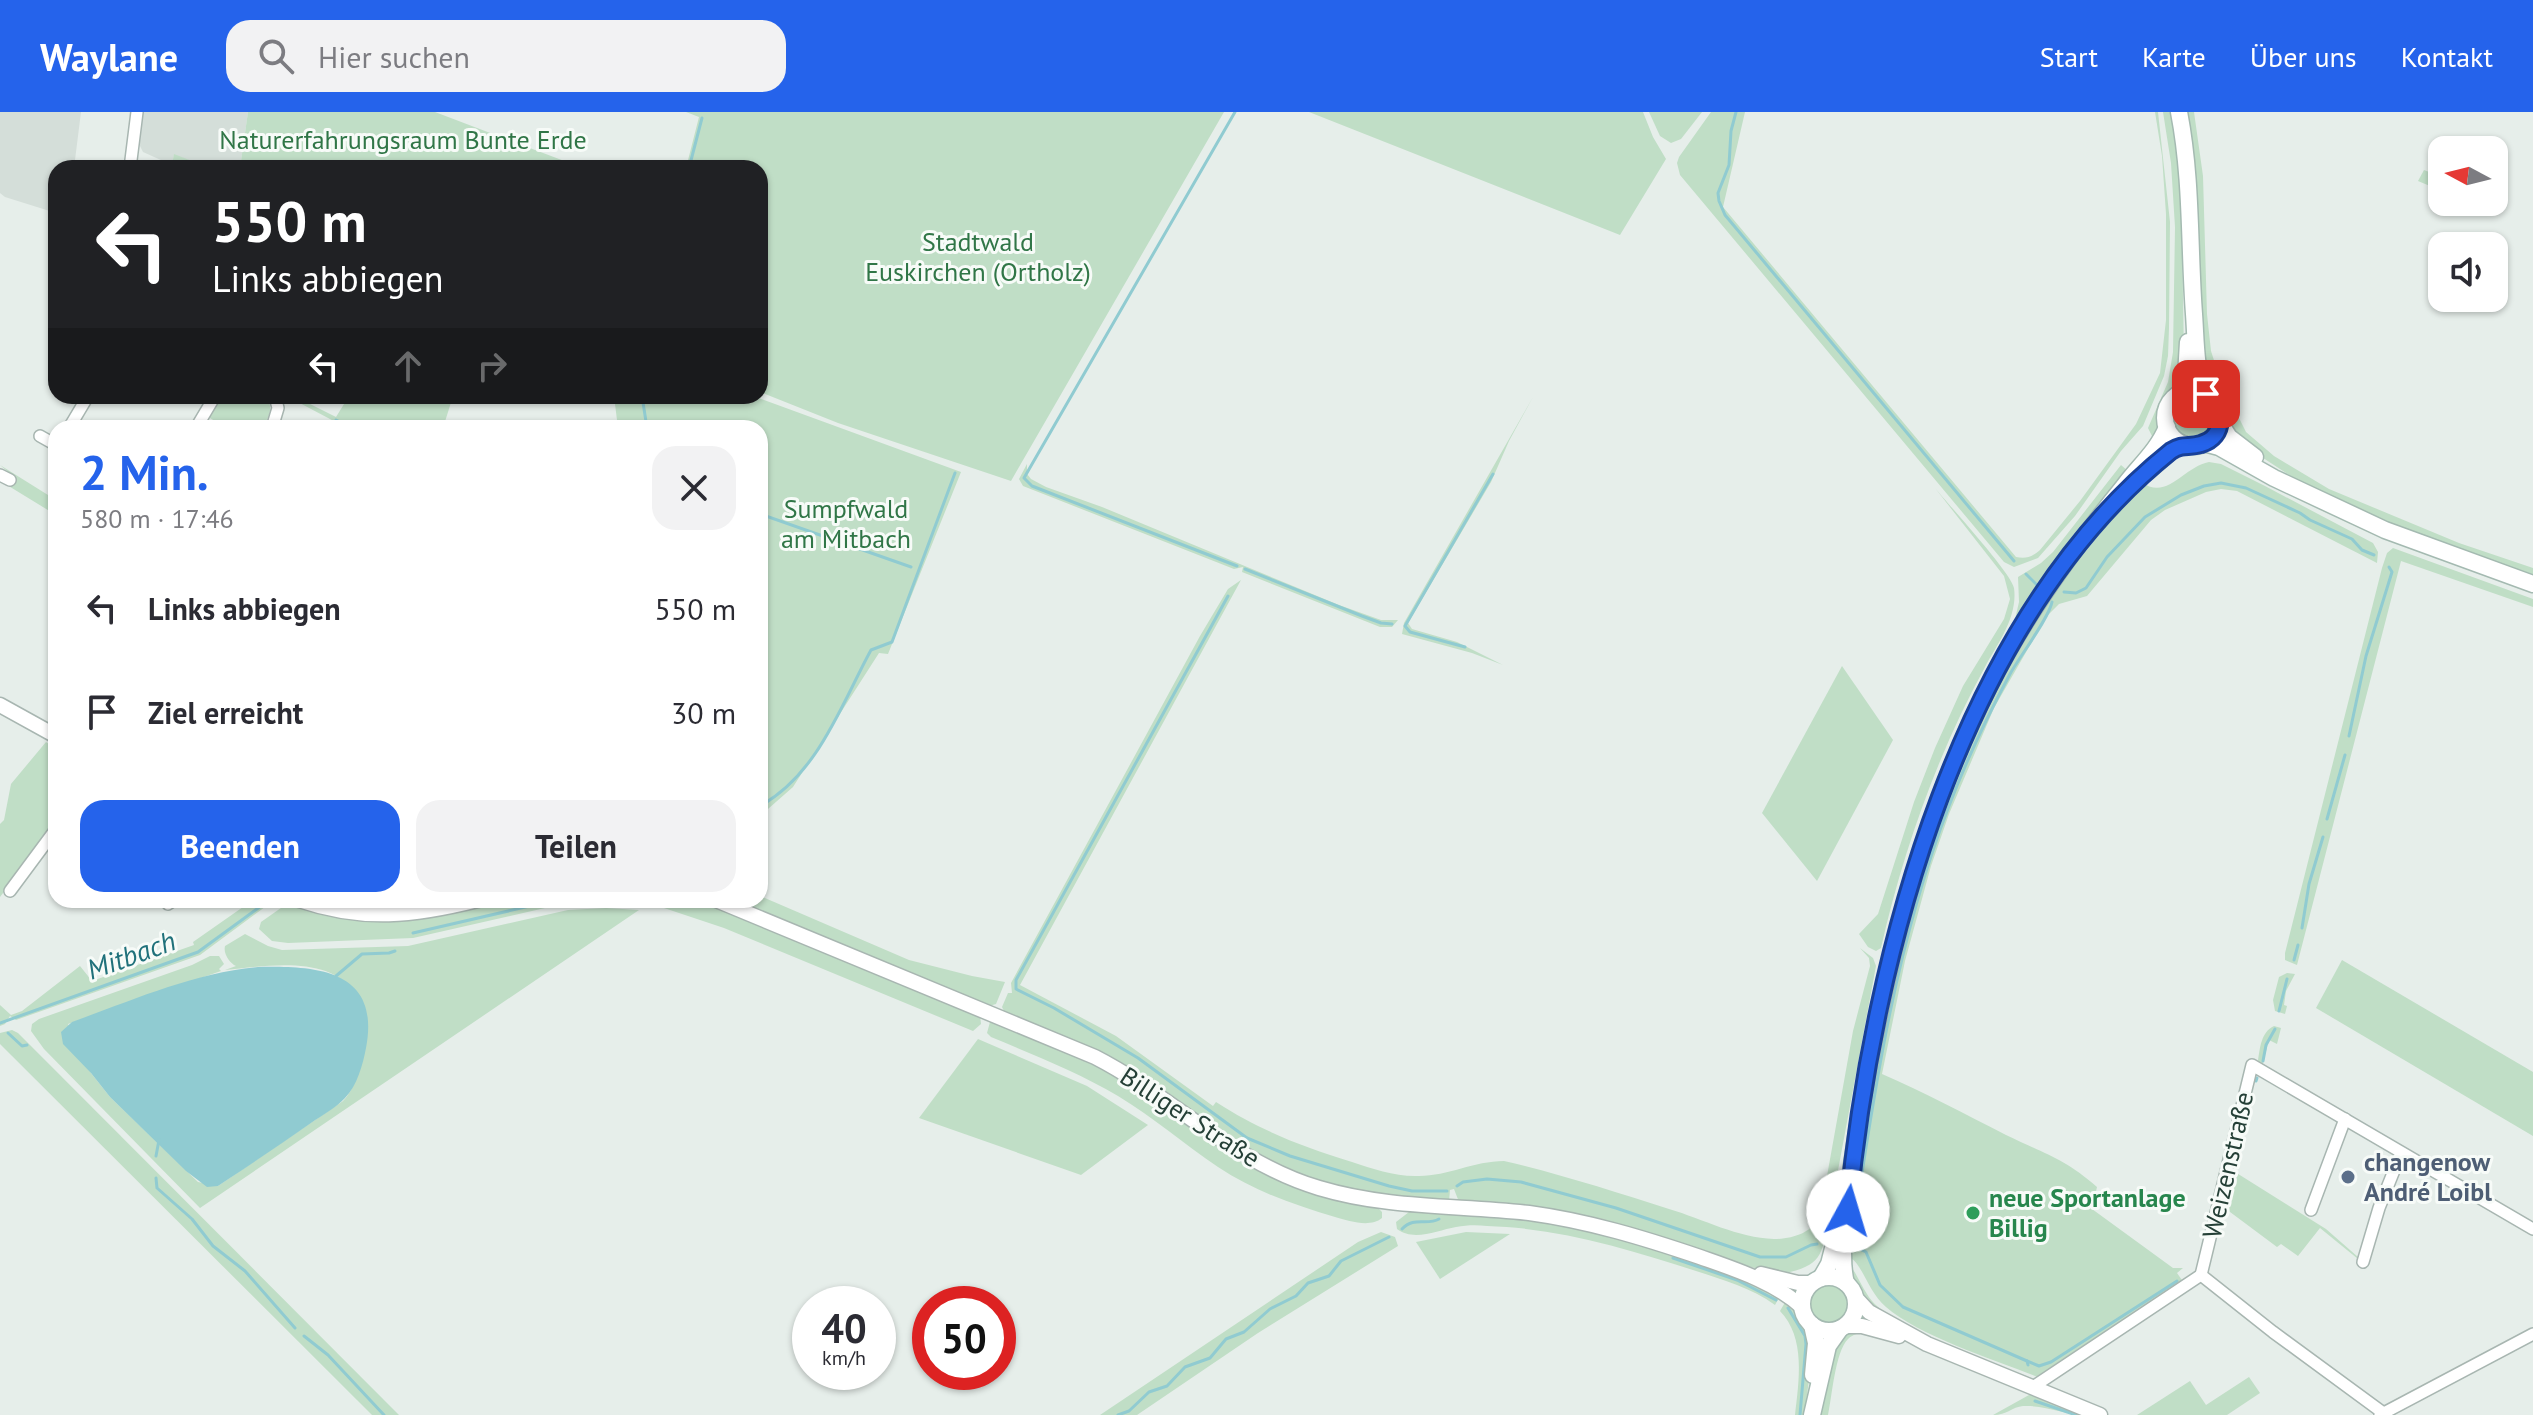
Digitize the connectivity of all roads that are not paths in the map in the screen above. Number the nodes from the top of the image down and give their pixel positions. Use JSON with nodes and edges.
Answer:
{"nodes":[{"id":1,"x":137,"y":112,"type":"edge"},
{"id":2,"x":2179,"y":112,"type":"edge"},
{"id":3,"x":131,"y":160,"type":"edge"},
{"id":4,"x":2191,"y":280,"type":"junction"},
{"id":5,"x":2182,"y":393,"type":"junction"},
{"id":6,"x":2205,"y":393,"type":"junction"},
{"id":7,"x":2220,"y":423,"type":"junction"},
{"id":8,"x":2167,"y":427,"type":"junction"},
{"id":9,"x":40,"y":436,"type":"dead end"},
{"id":10,"x":48,"y":440,"type":"edge"},
{"id":11,"x":2204,"y":443,"type":"junction"},
{"id":12,"x":2184,"y":444,"type":"junction"},
{"id":13,"x":2306,"y":492,"type":"junction"},
{"id":14,"x":2106,"y":511,"type":"junction"},
{"id":15,"x":2533,"y":584,"type":"edge"},
{"id":16,"x":0,"y":705,"type":"edge"},
{"id":17,"x":48,"y":732,"type":"edge"},
{"id":18,"x":48,"y":840,"type":"edge"},
{"id":19,"x":10,"y":891,"type":"dead end"},
{"id":20,"x":329,"y":908,"type":"edge"},
{"id":21,"x":447,"y":908,"type":"edge"},
{"id":22,"x":735,"y":908,"type":"edge"},
{"id":23,"x":2345,"y":1119,"type":"junction"},
{"id":24,"x":2401,"y":1153,"type":"junction"},
{"id":25,"x":1852,"y":1165,"type":"junction"},
{"id":26,"x":2317,"y":1205,"type":"dead end"},
{"id":27,"x":2533,"y":1229,"type":"edge"},
{"id":28,"x":2363,"y":1262,"type":"dead end"},
{"id":29,"x":1733,"y":1268,"type":"junction"},
{"id":30,"x":2201,"y":1275,"type":"junction"},
{"id":31,"x":1817,"y":1281,"type":"junction"},
{"id":32,"x":1846,"y":1283,"type":"junction"},
{"id":33,"x":1856,"y":1298,"type":"junction"},
{"id":34,"x":1802,"y":1307,"type":"junction"},
{"id":35,"x":1812,"y":1325,"type":"junction"},
{"id":36,"x":1842,"y":1328,"type":"junction"},
{"id":37,"x":2533,"y":1334,"type":"edge"},
{"id":38,"x":1927,"y":1344,"type":"junction"},
{"id":39,"x":2033,"y":1387,"type":"junction"},
{"id":40,"x":2383,"y":1414,"type":"edge"},
{"id":41,"x":1811,"y":1415,"type":"edge"},
{"id":42,"x":2100,"y":1415,"type":"edge"}],
"edges":[{"from":1,"to":3,"type":"street"},
{"from":2,"to":4,"type":"main road"},
{"from":4,"to":5,"type":"main road"},
{"from":4,"to":6,"type":"main road"},
{"from":5,"to":6,"type":"main road"},
{"from":5,"to":8,"type":"main road"},
{"from":6,"to":7,"type":"main road"},
{"from":7,"to":11,"type":"main road"},
{"from":7,"to":13,"type":"main road"},
{"from":8,"to":12,"type":"main road"},
{"from":8,"to":14,"type":"main road"},
{"from":9,"to":10,"type":"street"},
{"from":11,"to":12,"type":"main road"},
{"from":11,"to":13,"type":"main road"},
{"from":12,"to":14,"type":"main road"},
{"from":13,"to":15,"type":"main road"},
{"from":14,"to":25,"type":"main road"},
{"from":16,"to":17,"type":"street"},
{"from":18,"to":19,"type":"street"},
{"from":20,"to":21,"type":"street"},
{"from":22,"to":29,"type":"street","name":"Billiger Straße"},
{"from":23,"to":24,"type":"street","name":"Weizenstraße"},
{"from":23,"to":26,"type":"street"},
{"from":23,"to":30,"type":"street","name":"Weizenstraße"},
{"from":24,"to":27,"type":"street","name":"Weizenstraße"},
{"from":24,"to":28,"type":"street"},
{"from":25,"to":31,"type":"main road"},
{"from":25,"to":32,"type":"main road"},
{"from":29,"to":31,"type":"street","name":"Billiger Straße"},
{"from":29,"to":34,"type":"street","name":"Billiger Straße"},
{"from":30,"to":39,"type":"street"},
{"from":30,"to":40,"type":"street"},
{"from":31,"to":32,"type":"main road"},
{"from":31,"to":34,"type":"main road"},
{"from":32,"to":33,"type":"main road"},
{"from":33,"to":36,"type":"main road"},
{"from":33,"to":38,"type":"street"},
{"from":34,"to":35,"type":"main road"},
{"from":35,"to":36,"type":"main road"},
{"from":35,"to":41,"type":"main road"},
{"from":36,"to":38,"type":"street"},
{"from":36,"to":41,"type":"main road"},
{"from":37,"to":40,"type":"street"},
{"from":38,"to":39,"type":"street"},
{"from":39,"to":42,"type":"street"}]}
